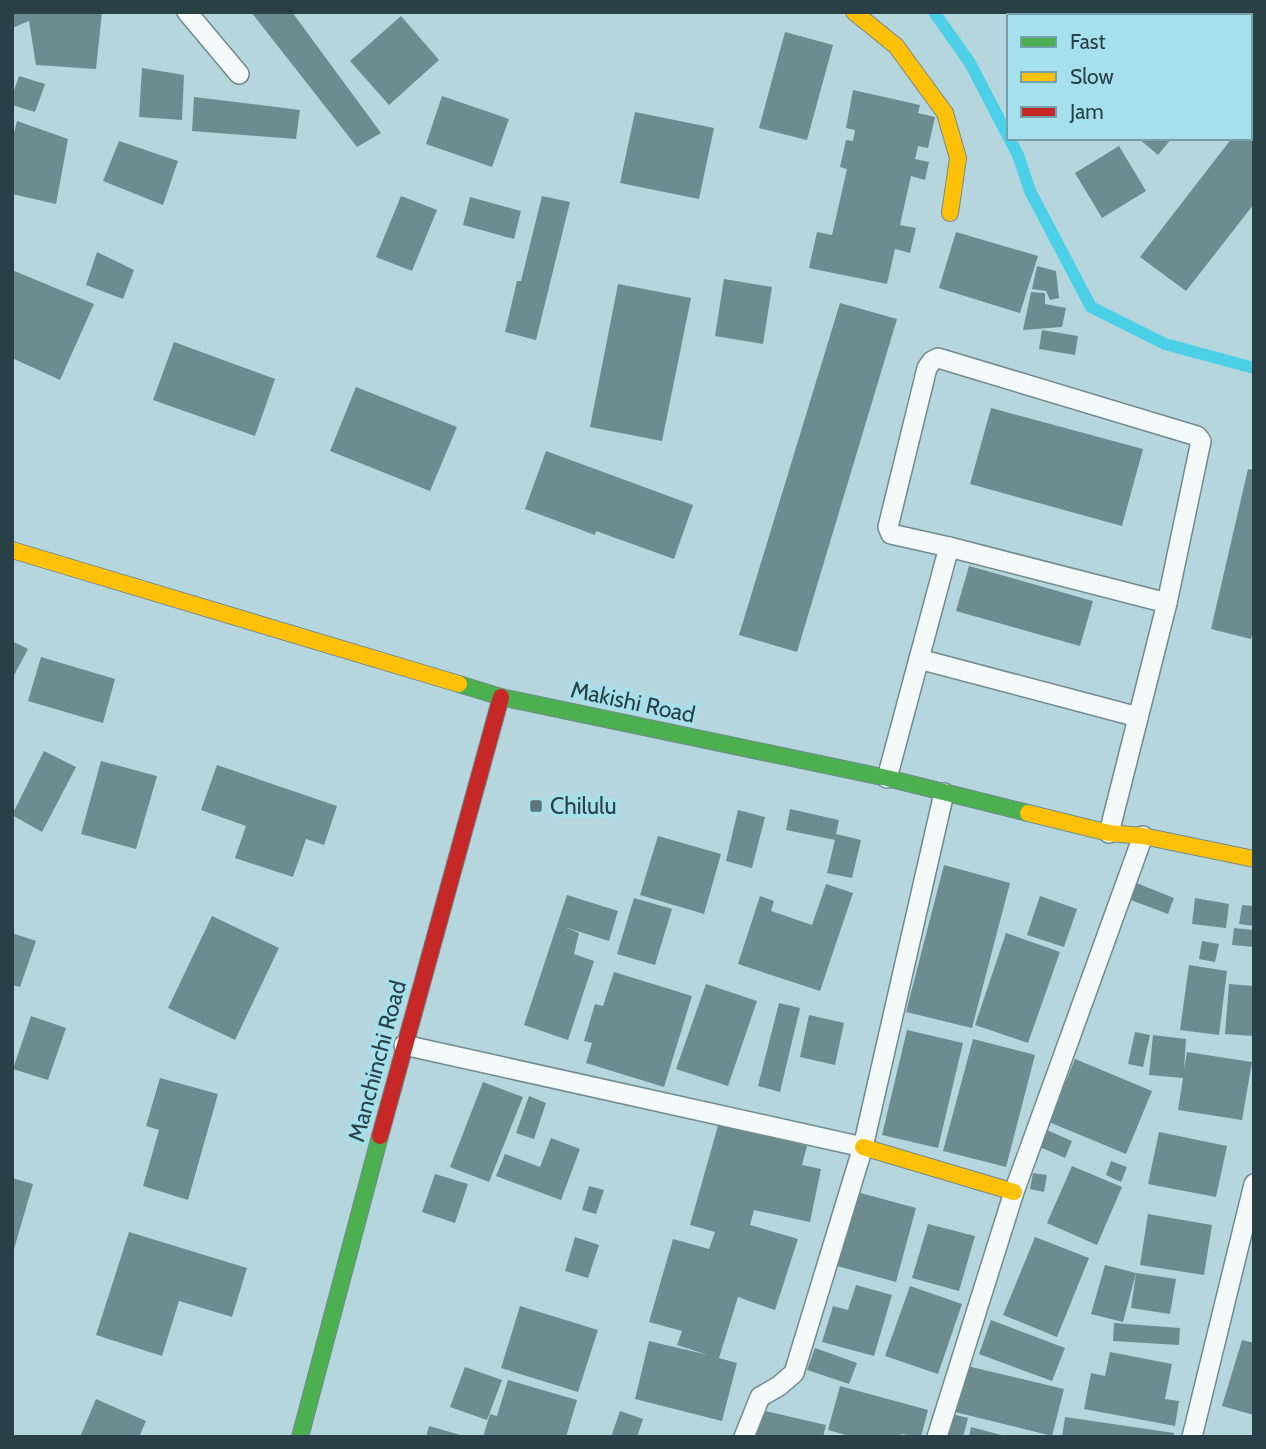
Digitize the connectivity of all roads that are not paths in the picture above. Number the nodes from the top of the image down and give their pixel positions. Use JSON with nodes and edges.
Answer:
{"nodes":[{"id":1,"x":187,"y":12,"type":"edge"},
{"id":2,"x":854,"y":12,"type":"edge"},
{"id":3,"x":239,"y":74,"type":"dead end"},
{"id":4,"x":950,"y":214,"type":"dead end"},
{"id":5,"x":949,"y":547,"type":"junction"},
{"id":6,"x":12,"y":550,"type":"edge"},
{"id":7,"x":1167,"y":603,"type":"junction"},
{"id":8,"x":919,"y":659,"type":"junction"},
{"id":9,"x":501,"y":697,"type":"junction"},
{"id":10,"x":1138,"y":717,"type":"junction"},
{"id":11,"x":887,"y":778,"type":"junction"},
{"id":12,"x":944,"y":793,"type":"junction"},
{"id":13,"x":1109,"y":833,"type":"junction"},
{"id":14,"x":1143,"y":836,"type":"junction"},
{"id":15,"x":1254,"y":859,"type":"edge"},
{"id":16,"x":404,"y":1045,"type":"junction"},
{"id":17,"x":863,"y":1147,"type":"junction"},
{"id":18,"x":1254,"y":1184,"type":"edge"},
{"id":19,"x":1014,"y":1192,"type":"junction"},
{"id":20,"x":300,"y":1437,"type":"edge"},
{"id":21,"x":744,"y":1437,"type":"edge"},
{"id":22,"x":937,"y":1437,"type":"edge"},
{"id":23,"x":1192,"y":1437,"type":"edge"}],
"edges":[{"from":1,"to":3,"type":"lane"},
{"from":2,"to":4,"type":"main road"},
{"from":5,"to":7,"type":"lane"},
{"from":5,"to":7,"type":"lane"},
{"from":5,"to":8,"type":"lane"},
{"from":6,"to":9,"type":"main road","name":"Makishi Road"},
{"from":7,"to":10,"type":"lane"},
{"from":8,"to":10,"type":"lane"},
{"from":8,"to":11,"type":"lane"},
{"from":9,"to":11,"type":"main road","name":"Makishi Road"},
{"from":9,"to":16,"type":"main road","name":"Manchinchi Road"},
{"from":10,"to":13,"type":"lane"},
{"from":11,"to":12,"type":"main road","name":"Makishi Road"},
{"from":12,"to":13,"type":"main road","name":"Makishi Road"},
{"from":12,"to":17,"type":"lane"},
{"from":13,"to":14,"type":"main road","name":"Makishi Road"},
{"from":14,"to":15,"type":"main road","name":"Makishi Road"},
{"from":14,"to":19,"type":"lane"},
{"from":16,"to":17,"type":"lane"},
{"from":16,"to":20,"type":"main road","name":"Manchinchi Road"},
{"from":17,"to":19,"type":"main road"},
{"from":17,"to":21,"type":"lane"},
{"from":18,"to":23,"type":"lane"},
{"from":19,"to":22,"type":"lane"}]}
